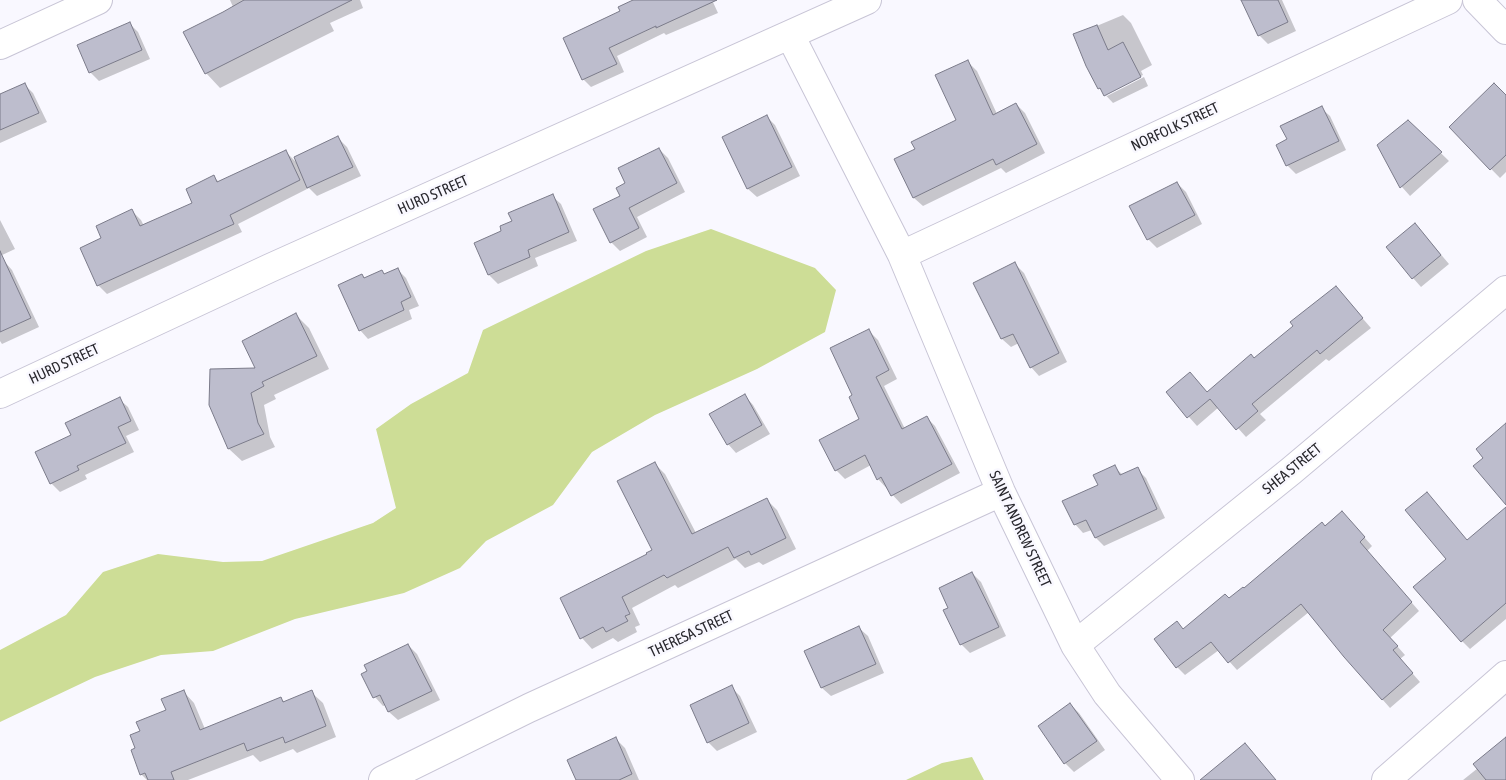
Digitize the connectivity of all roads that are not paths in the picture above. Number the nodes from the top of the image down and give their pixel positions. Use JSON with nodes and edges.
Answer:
{"nodes":[{"id":1,"x":98,"y":0,"type":"edge"},
{"id":2,"x":867,"y":0,"type":"edge"},
{"id":3,"x":1448,"y":0,"type":"edge"},
{"id":4,"x":1476,"y":0,"type":"edge"},
{"id":5,"x":1506,"y":30,"type":"edge"},
{"id":6,"x":790,"y":35,"type":"junction"},
{"id":7,"x":0,"y":45,"type":"edge"},
{"id":8,"x":902,"y":255,"type":"junction"},
{"id":9,"x":1506,"y":290,"type":"edge"},
{"id":10,"x":0,"y":394,"type":"edge"},
{"id":11,"x":1001,"y":492,"type":"junction"},
{"id":12,"x":1075,"y":645,"type":"junction"},
{"id":13,"x":1506,"y":675,"type":"edge"},
{"id":14,"x":383,"y":780,"type":"edge"},
{"id":15,"x":1180,"y":780,"type":"edge"},
{"id":16,"x":1386,"y":780,"type":"edge"}],
"edges":[{"from":1,"to":7,"type":"street"},
{"from":2,"to":6,"type":"street","name":"HURD STREET"},
{"from":3,"to":8,"type":"street","name":"NORFOLK STREET"},
{"from":4,"to":5,"type":"street"},
{"from":6,"to":8,"type":"street","name":"SAINT ANDREW STREET"},
{"from":6,"to":10,"type":"street","name":"HURD STREET"},
{"from":8,"to":11,"type":"street","name":"SAINT ANDREW STREET"},
{"from":9,"to":12,"type":"street","name":"SHEA STREET"},
{"from":11,"to":12,"type":"street","name":"SAINT ANDREW STREET"},
{"from":11,"to":14,"type":"street","name":"THERESA STREET"},
{"from":12,"to":15,"type":"street","name":"SAINT ANDREW STREET"},
{"from":13,"to":16,"type":"street"}]}
